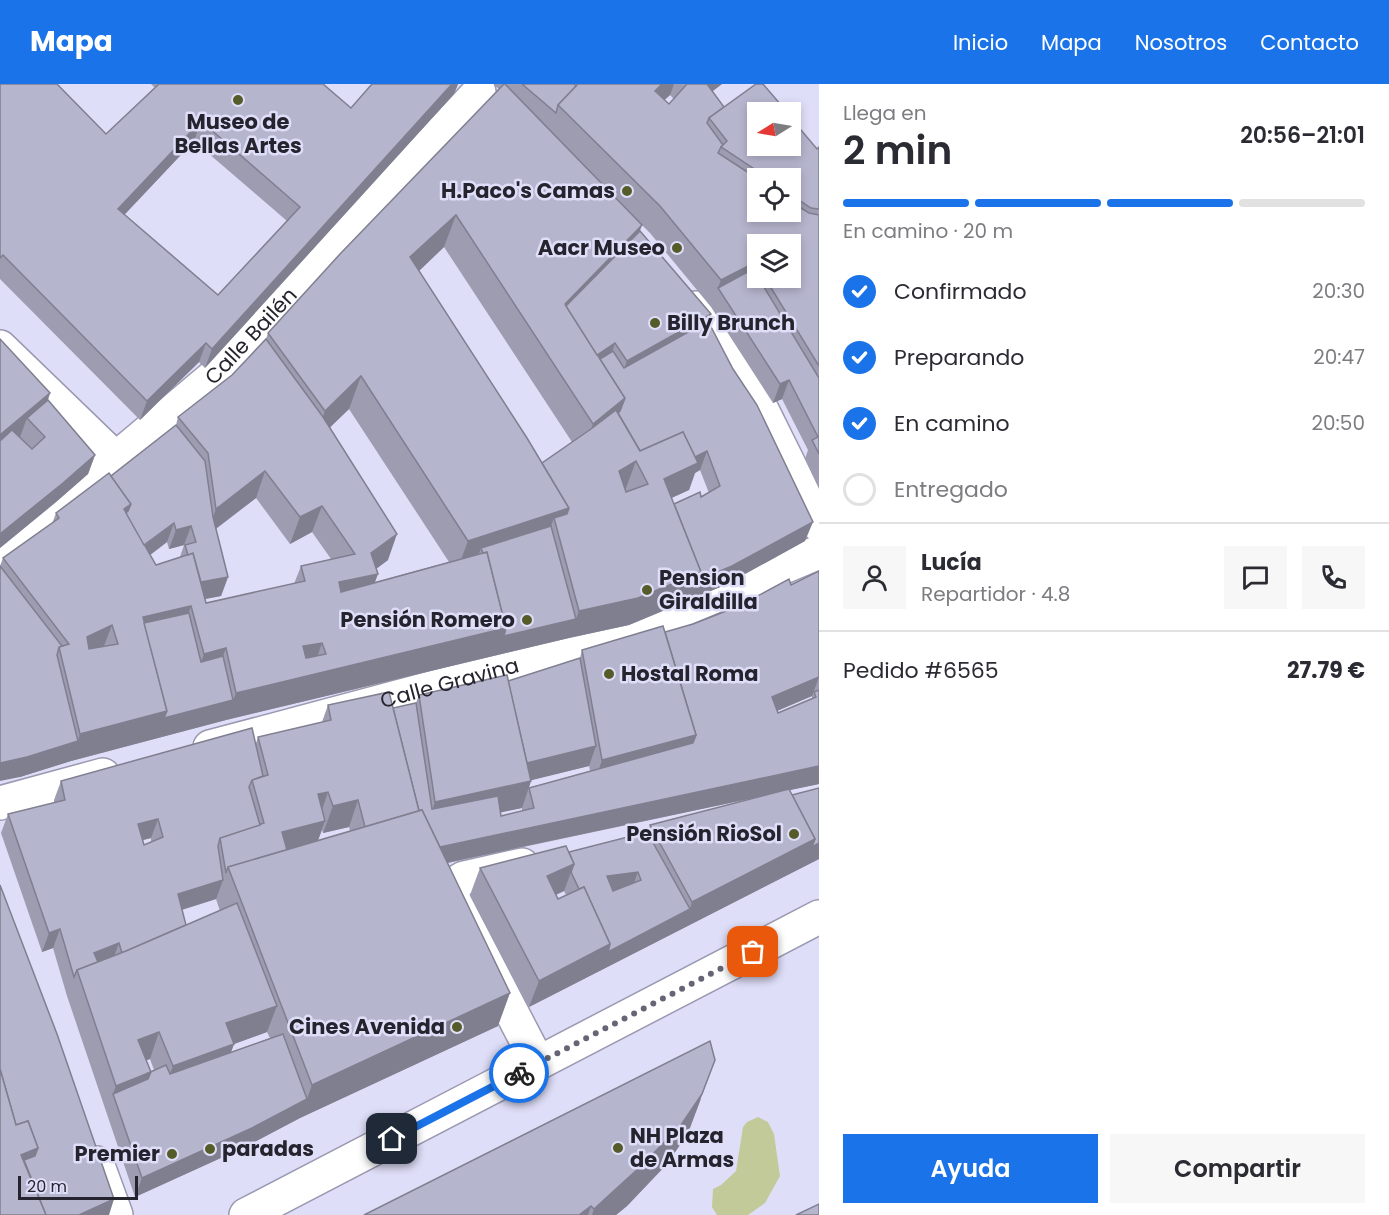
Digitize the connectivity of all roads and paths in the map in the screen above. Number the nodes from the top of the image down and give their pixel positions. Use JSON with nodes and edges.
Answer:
{"nodes":[{"id":1,"x":476,"y":88,"type":"edge"},
{"id":2,"x":504,"y":116,"type":"edge"},
{"id":3,"x":678,"y":289,"type":"edge"},
{"id":4,"x":0,"y":347,"type":"edge"},
{"id":5,"x":116,"y":459,"type":"junction"},
{"id":6,"x":819,"y":525,"type":"edge"},
{"id":7,"x":819,"y":552,"type":"edge"},
{"id":8,"x":0,"y":556,"type":"edge"},
{"id":9,"x":185,"y":754,"type":"edge"},
{"id":10,"x":127,"y":769,"type":"edge"},
{"id":11,"x":0,"y":803,"type":"edge"},
{"id":12,"x":556,"y":857,"type":"edge"},
{"id":13,"x":819,"y":917,"type":"edge"},
{"id":14,"x":538,"y":1063,"type":"junction"},
{"id":15,"x":87,"y":1138,"type":"edge"},
{"id":16,"x":116,"y":1215,"type":"edge"},
{"id":17,"x":246,"y":1215,"type":"edge"}],
"edges":[{"from":1,"to":2,"type":"street"},
{"from":1,"to":5,"type":"street","name":"Calle Bailén"},
{"from":3,"to":6,"type":"street"},
{"from":4,"to":5,"type":"street"},
{"from":5,"to":8,"type":"street","name":"Calle Bailén"},
{"from":7,"to":9,"type":"street","name":"Calle Gravina"},
{"from":10,"to":11,"type":"street"},
{"from":12,"to":14,"type":"street"},
{"from":13,"to":14,"type":"street"},
{"from":14,"to":17,"type":"street"},
{"from":15,"to":16,"type":"street"}]}
